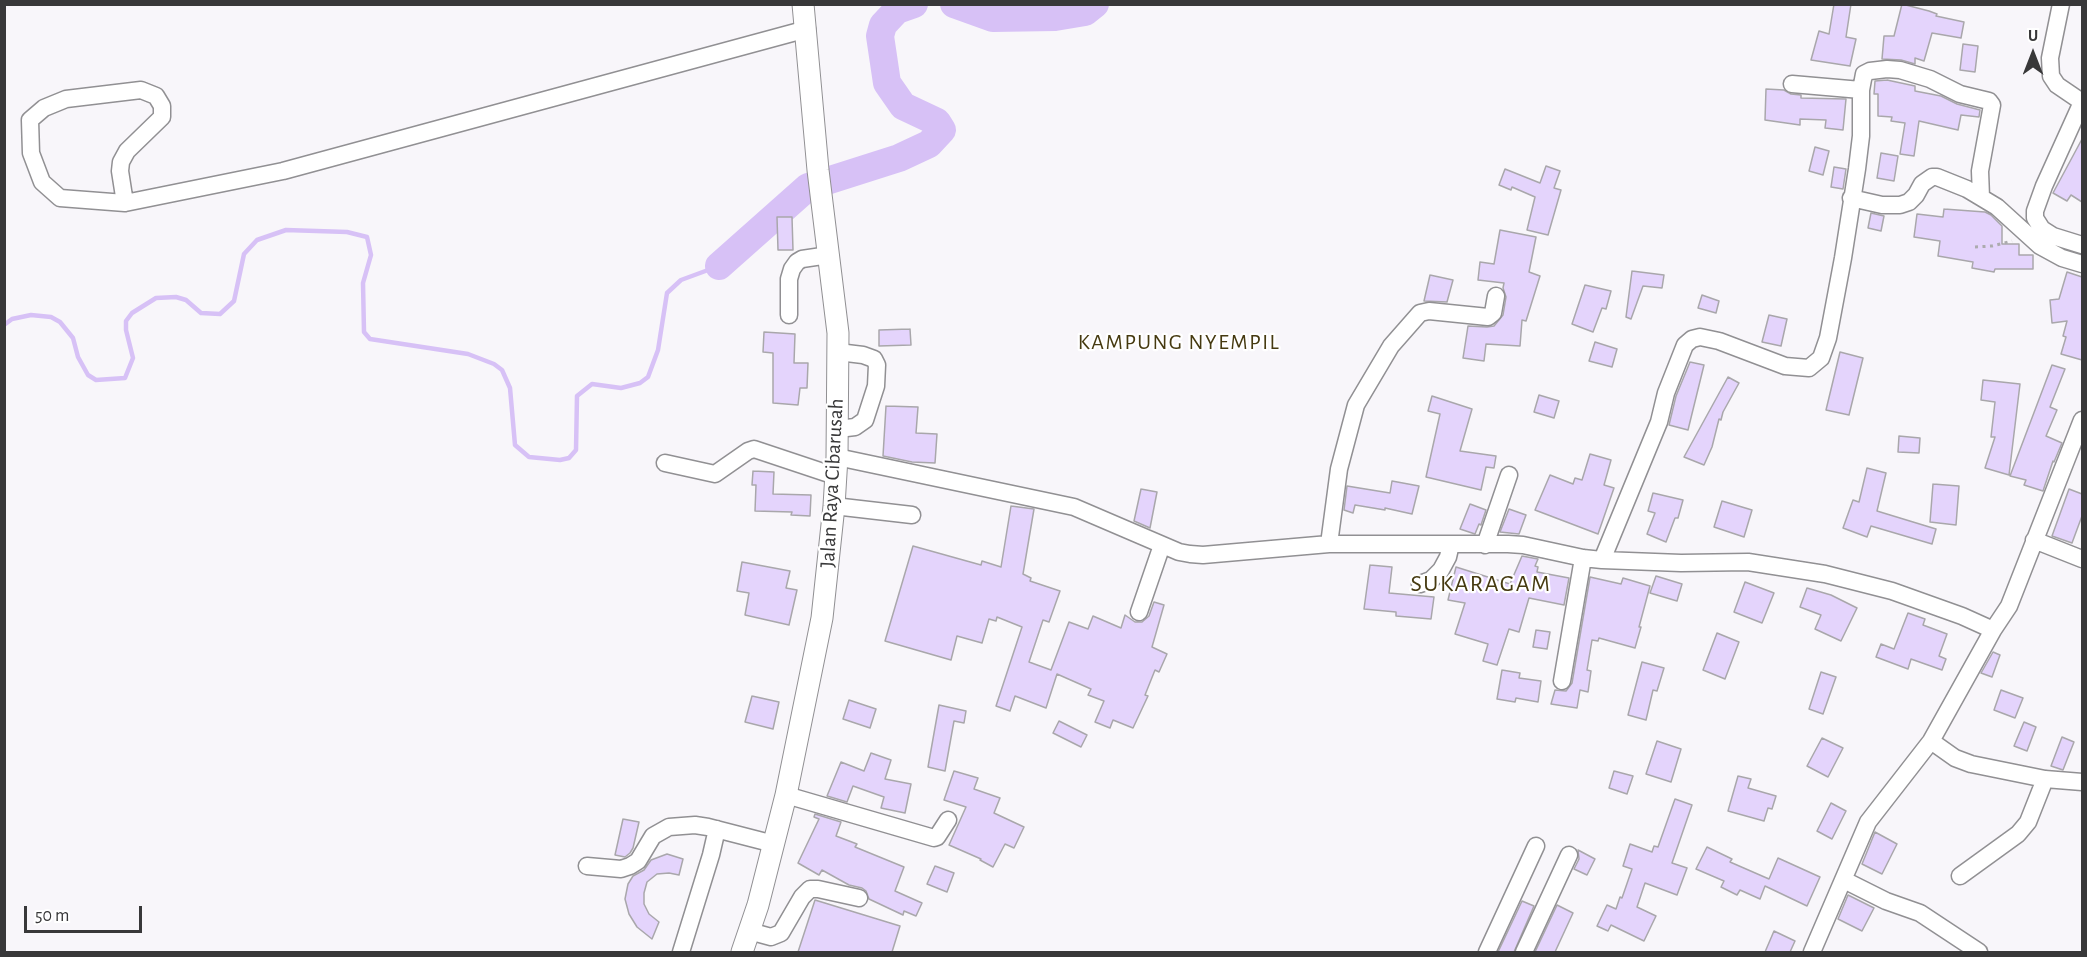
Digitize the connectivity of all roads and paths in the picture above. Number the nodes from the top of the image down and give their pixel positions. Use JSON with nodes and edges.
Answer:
{"nodes":[{"id":1,"x":803,"y":4,"type":"edge"},
{"id":2,"x":2061,"y":4,"type":"edge"},
{"id":3,"x":807,"y":29,"type":"junction"},
{"id":4,"x":1792,"y":84,"type":"dead end"},
{"id":5,"x":1861,"y":90,"type":"junction"},
{"id":6,"x":2082,"y":102,"type":"edge"},
{"id":7,"x":1981,"y":197,"type":"junction"},
{"id":8,"x":1851,"y":198,"type":"junction"},
{"id":9,"x":125,"y":203,"type":"junction"},
{"id":10,"x":2037,"y":233,"type":"junction"},
{"id":11,"x":2082,"y":245,"type":"edge"},
{"id":12,"x":1975,"y":247,"type":"dead end"},
{"id":13,"x":829,"y":255,"type":"junction"},
{"id":14,"x":2082,"y":264,"type":"edge"},
{"id":15,"x":1496,"y":296,"type":"dead end"},
{"id":16,"x":789,"y":315,"type":"dead end"},
{"id":17,"x":838,"y":352,"type":"junction"},
{"id":18,"x":2082,"y":420,"type":"edge"},
{"id":19,"x":838,"y":429,"type":"junction"},
{"id":20,"x":665,"y":463,"type":"dead end"},
{"id":21,"x":836,"y":467,"type":"junction"},
{"id":22,"x":1509,"y":475,"type":"dead end"},
{"id":23,"x":834,"y":506,"type":"junction"},
{"id":24,"x":912,"y":515,"type":"dead end"},
{"id":25,"x":2034,"y":540,"type":"junction"},
{"id":26,"x":1329,"y":544,"type":"junction"},
{"id":27,"x":1451,"y":544,"type":"junction"},
{"id":28,"x":1162,"y":545,"type":"junction"},
{"id":29,"x":1485,"y":545,"type":"junction"},
{"id":30,"x":1583,"y":558,"type":"junction"},
{"id":31,"x":2082,"y":559,"type":"edge"},
{"id":32,"x":1602,"y":560,"type":"junction"},
{"id":33,"x":1420,"y":584,"type":"dead end"},
{"id":34,"x":1139,"y":612,"type":"dead end"},
{"id":35,"x":1993,"y":630,"type":"junction"},
{"id":36,"x":1562,"y":681,"type":"dead end"},
{"id":37,"x":1931,"y":741,"type":"junction"},
{"id":38,"x":2045,"y":779,"type":"junction"},
{"id":39,"x":2082,"y":783,"type":"edge"},
{"id":40,"x":786,"y":795,"type":"junction"},
{"id":41,"x":948,"y":820,"type":"dead end"},
{"id":42,"x":717,"y":829,"type":"junction"},
{"id":43,"x":774,"y":844,"type":"junction"},
{"id":44,"x":1536,"y":846,"type":"dead end"},
{"id":45,"x":1569,"y":855,"type":"dead end"},
{"id":46,"x":587,"y":866,"type":"dead end"},
{"id":47,"x":1960,"y":876,"type":"dead end"},
{"id":48,"x":1844,"y":880,"type":"junction"},
{"id":49,"x":859,"y":898,"type":"dead end"},
{"id":50,"x":749,"y":931,"type":"junction"},
{"id":51,"x":681,"y":952,"type":"edge"},
{"id":52,"x":742,"y":952,"type":"edge"},
{"id":53,"x":1487,"y":952,"type":"edge"},
{"id":54,"x":1524,"y":952,"type":"edge"},
{"id":55,"x":1812,"y":952,"type":"edge"},
{"id":56,"x":1979,"y":952,"type":"edge"}],
"edges":[{"from":1,"to":3,"type":"main road","name":"Jalan Raya Cibarusah"},
{"from":2,"to":6,"type":"street"},
{"from":3,"to":9,"type":"street"},
{"from":3,"to":13,"type":"main road","name":"Jalan Raya Cibarusah"},
{"from":4,"to":5,"type":"street"},
{"from":5,"to":7,"type":"street"},
{"from":5,"to":8,"type":"street"},
{"from":6,"to":10,"type":"street"},
{"from":7,"to":8,"type":"street"},
{"from":7,"to":10,"type":"street"},
{"from":8,"to":32,"type":"street"},
{"from":9,"to":9,"type":"street"},
{"from":10,"to":11,"type":"street"},
{"from":10,"to":12,"type":"path"},
{"from":10,"to":14,"type":"street"},
{"from":13,"to":16,"type":"street"},
{"from":13,"to":17,"type":"main road","name":"Jalan Raya Cibarusah"},
{"from":15,"to":26,"type":"street"},
{"from":17,"to":19,"type":"main road","name":"Jalan Raya Cibarusah"},
{"from":17,"to":19,"type":"street"},
{"from":18,"to":25,"type":"street"},
{"from":19,"to":21,"type":"main road","name":"Jalan Raya Cibarusah"},
{"from":20,"to":21,"type":"street"},
{"from":21,"to":23,"type":"main road","name":"Jalan Raya Cibarusah"},
{"from":21,"to":28,"type":"street"},
{"from":22,"to":29,"type":"street"},
{"from":23,"to":24,"type":"street"},
{"from":23,"to":40,"type":"main road","name":"Jalan Raya Cibarusah"},
{"from":25,"to":31,"type":"street"},
{"from":25,"to":35,"type":"street"},
{"from":26,"to":27,"type":"street"},
{"from":26,"to":28,"type":"street"},
{"from":27,"to":29,"type":"street"},
{"from":27,"to":33,"type":"street"},
{"from":28,"to":34,"type":"street"},
{"from":29,"to":30,"type":"street"},
{"from":30,"to":32,"type":"street"},
{"from":30,"to":36,"type":"street"},
{"from":32,"to":35,"type":"street"},
{"from":35,"to":37,"type":"street"},
{"from":37,"to":38,"type":"street"},
{"from":37,"to":48,"type":"street"},
{"from":38,"to":39,"type":"street"},
{"from":38,"to":47,"type":"street"},
{"from":40,"to":41,"type":"street"},
{"from":40,"to":43,"type":"main road","name":"Jalan Raya Cibarusah"},
{"from":42,"to":43,"type":"street"},
{"from":42,"to":46,"type":"street"},
{"from":42,"to":51,"type":"street"},
{"from":43,"to":50,"type":"main road","name":"Jalan Raya Cibarusah"},
{"from":44,"to":53,"type":"street"},
{"from":45,"to":54,"type":"street"},
{"from":48,"to":55,"type":"street"},
{"from":48,"to":56,"type":"street"},
{"from":49,"to":50,"type":"street"},
{"from":50,"to":52,"type":"main road","name":"Jalan Raya Cibarusah"}]}
